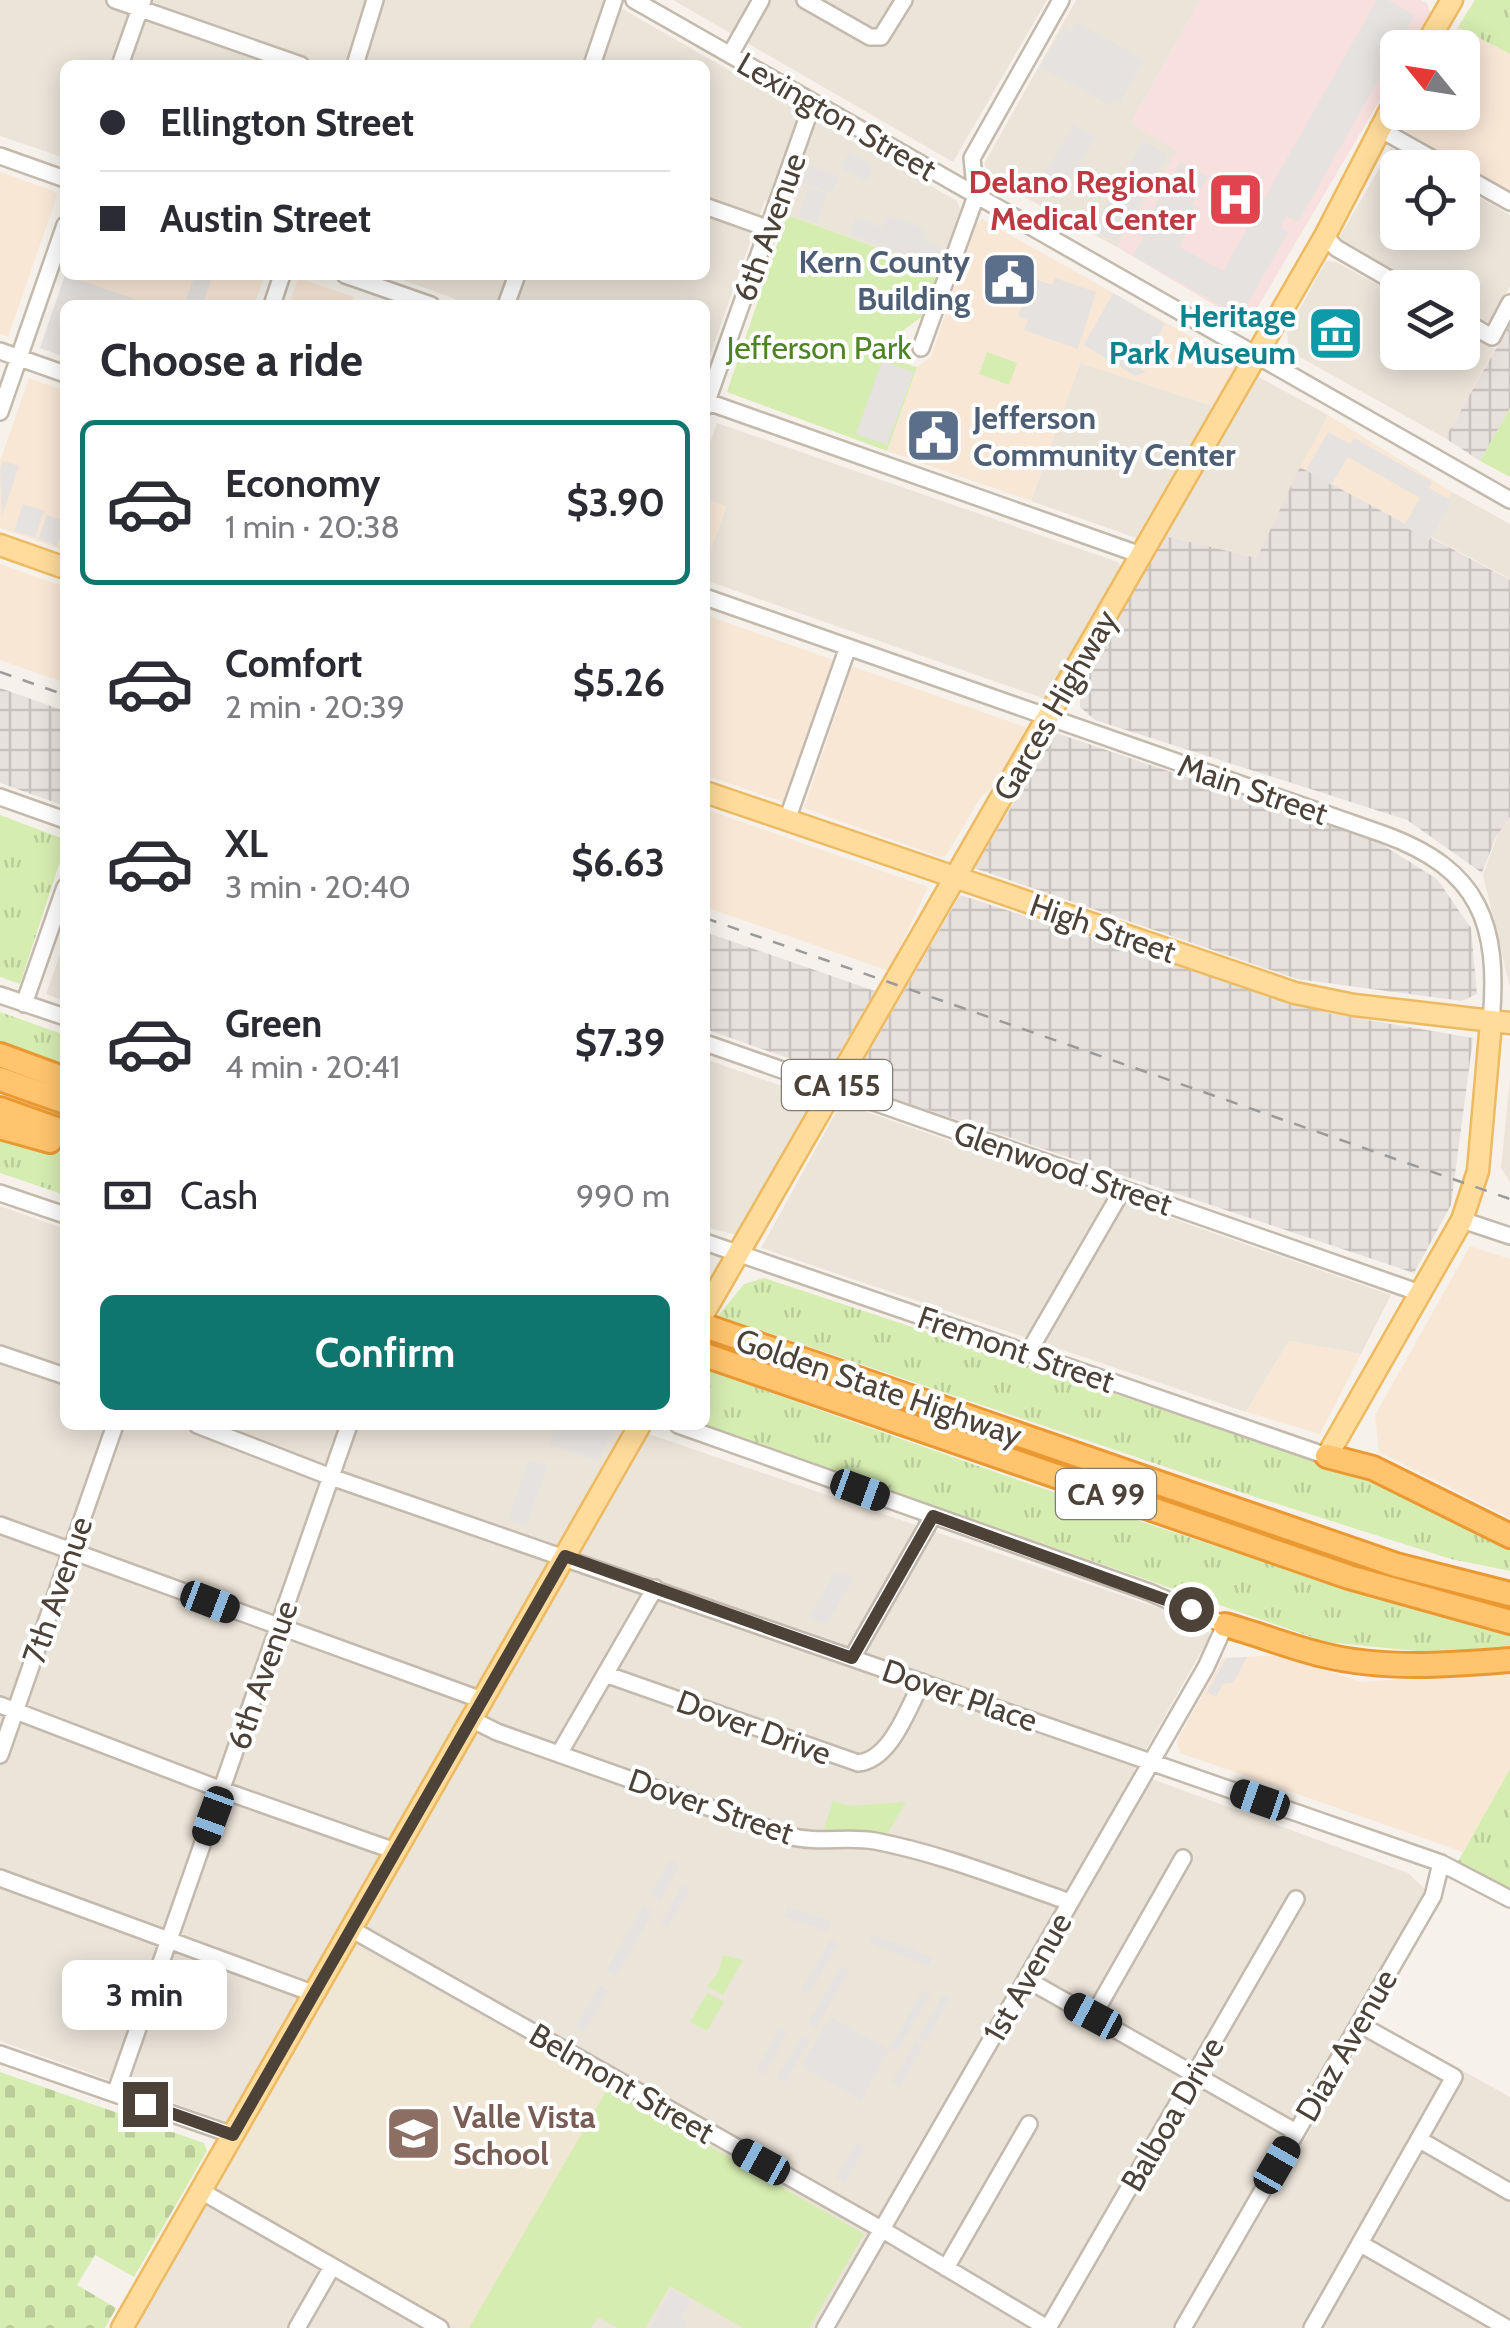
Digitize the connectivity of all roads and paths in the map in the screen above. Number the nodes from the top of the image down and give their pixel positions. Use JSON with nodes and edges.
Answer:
{"nodes":[{"id":1,"x":115,"y":0,"type":"edge"},
{"id":2,"x":375,"y":0,"type":"edge"},
{"id":3,"x":614,"y":0,"type":"edge"},
{"id":4,"x":634,"y":0,"type":"edge"},
{"id":5,"x":761,"y":0,"type":"edge"},
{"id":6,"x":805,"y":0,"type":"edge"},
{"id":7,"x":904,"y":0,"type":"edge"},
{"id":8,"x":1060,"y":0,"type":"edge"},
{"id":9,"x":1449,"y":1,"type":"edge"},
{"id":10,"x":142,"y":4,"type":"edge"},
{"id":11,"x":1434,"y":30,"type":"edge"},
{"id":12,"x":730,"y":55,"type":"junction"},
{"id":13,"x":122,"y":60,"type":"edge"},
{"id":14,"x":288,"y":60,"type":"edge"},
{"id":15,"x":357,"y":60,"type":"edge"},
{"id":16,"x":594,"y":60,"type":"edge"},
{"id":17,"x":813,"y":102,"type":"junction"},
{"id":18,"x":1380,"y":125,"type":"edge"},
{"id":19,"x":1378,"y":128,"type":"junction"},
{"id":20,"x":1417,"y":150,"type":"edge"},
{"id":21,"x":0,"y":156,"type":"edge"},
{"id":22,"x":60,"y":176,"type":"edge"},
{"id":23,"x":1480,"y":185,"type":"edge"},
{"id":24,"x":976,"y":196,"type":"junction"},
{"id":25,"x":1510,"y":202,"type":"edge"},
{"id":26,"x":710,"y":208,"type":"edge"},
{"id":27,"x":768,"y":228,"type":"junction"},
{"id":28,"x":1325,"y":236,"type":"junction"},
{"id":29,"x":60,"y":239,"type":"edge"},
{"id":30,"x":1380,"y":274,"type":"edge"},
{"id":31,"x":359,"y":280,"type":"edge"},
{"id":32,"x":417,"y":300,"type":"edge"},
{"id":33,"x":1510,"y":303,"type":"edge"},
{"id":34,"x":1480,"y":330,"type":"edge"},
{"id":35,"x":920,"y":348,"type":"dead end"},
{"id":36,"x":0,"y":351,"type":"edge"},
{"id":37,"x":1256,"y":354,"type":"junction"},
{"id":38,"x":18,"y":357,"type":"junction"},
{"id":39,"x":60,"y":372,"type":"edge"},
{"id":40,"x":710,"y":393,"type":"edge"},
{"id":41,"x":710,"y":405,"type":"edge"},
{"id":42,"x":0,"y":412,"type":"edge"},
{"id":43,"x":1510,"y":500,"type":"edge"},
{"id":44,"x":0,"y":545,"type":"edge"},
{"id":45,"x":1141,"y":555,"type":"junction"},
{"id":46,"x":60,"y":566,"type":"edge"},
{"id":47,"x":710,"y":600,"type":"edge"},
{"id":48,"x":848,"y":647,"type":"junction"},
{"id":49,"x":1048,"y":717,"type":"junction"},
{"id":50,"x":710,"y":794,"type":"edge"},
{"id":51,"x":0,"y":797,"type":"edge"},
{"id":52,"x":60,"y":818,"type":"edge"},
{"id":53,"x":787,"y":820,"type":"junction"},
{"id":54,"x":955,"y":878,"type":"junction"},
{"id":55,"x":60,"y":901,"type":"edge"},
{"id":56,"x":0,"y":995,"type":"edge"},
{"id":57,"x":24,"y":1004,"type":"junction"},
{"id":58,"x":60,"y":1016,"type":"edge"},
{"id":59,"x":1500,"y":1023,"type":"edge"},
{"id":60,"x":710,"y":1045,"type":"edge"},
{"id":61,"x":0,"y":1055,"type":"edge"},
{"id":62,"x":60,"y":1077,"type":"edge"},
{"id":63,"x":0,"y":1079,"type":"edge"},
{"id":64,"x":835,"y":1088,"type":"junction"},
{"id":65,"x":60,"y":1100,"type":"edge"},
{"id":66,"x":0,"y":1109,"type":"edge"},
{"id":67,"x":0,"y":1127,"type":"edge"},
{"id":68,"x":60,"y":1130,"type":"edge"},
{"id":69,"x":60,"y":1144,"type":"edge"},
{"id":70,"x":1123,"y":1189,"type":"junction"},
{"id":71,"x":0,"y":1193,"type":"edge"},
{"id":72,"x":60,"y":1213,"type":"edge"},
{"id":73,"x":1462,"y":1220,"type":"junction"},
{"id":74,"x":1510,"y":1236,"type":"edge"},
{"id":75,"x":710,"y":1244,"type":"edge"},
{"id":76,"x":737,"y":1254,"type":"junction"},
{"id":77,"x":1420,"y":1293,"type":"junction"},
{"id":78,"x":710,"y":1302,"type":"edge"},
{"id":79,"x":710,"y":1328,"type":"edge"},
{"id":80,"x":1028,"y":1353,"type":"junction"},
{"id":81,"x":0,"y":1354,"type":"edge"},
{"id":82,"x":710,"y":1357,"type":"edge"},
{"id":83,"x":60,"y":1374,"type":"edge"},
{"id":84,"x":113,"y":1430,"type":"edge"},
{"id":85,"x":210,"y":1430,"type":"edge"},
{"id":86,"x":347,"y":1430,"type":"edge"},
{"id":87,"x":637,"y":1430,"type":"edge"},
{"id":88,"x":692,"y":1430,"type":"edge"},
{"id":89,"x":1327,"y":1456,"type":"junction"},
{"id":90,"x":331,"y":1476,"type":"junction"},
{"id":91,"x":933,"y":1516,"type":"junction"},
{"id":92,"x":0,"y":1524,"type":"edge"},
{"id":93,"x":1510,"y":1536,"type":"edge"},
{"id":94,"x":72,"y":1550,"type":"junction"},
{"id":95,"x":565,"y":1556,"type":"junction"},
{"id":96,"x":655,"y":1588,"type":"junction"},
{"id":97,"x":1510,"y":1594,"type":"edge"},
{"id":98,"x":1510,"y":1622,"type":"edge"},
{"id":99,"x":1226,"y":1625,"type":"junction"},
{"id":100,"x":278,"y":1628,"type":"junction"},
{"id":101,"x":852,"y":1658,"type":"junction"},
{"id":102,"x":1510,"y":1660,"type":"edge"},
{"id":103,"x":605,"y":1674,"type":"junction"},
{"id":104,"x":922,"y":1682,"type":"junction"},
{"id":105,"x":482,"y":1700,"type":"junction"},
{"id":106,"x":8,"y":1708,"type":"edge"},
{"id":107,"x":471,"y":1719,"type":"junction"},
{"id":108,"x":559,"y":1754,"type":"junction"},
{"id":109,"x":0,"y":1755,"type":"edge"},
{"id":110,"x":1151,"y":1762,"type":"junction"},
{"id":111,"x":222,"y":1790,"type":"junction"},
{"id":112,"x":396,"y":1851,"type":"junction"},
{"id":113,"x":1184,"y":1858,"type":"dead end"},
{"id":114,"x":1440,"y":1863,"type":"junction"},
{"id":115,"x":0,"y":1878,"type":"edge"},
{"id":116,"x":1296,"y":1899,"type":"dead end"},
{"id":117,"x":1510,"y":1899,"type":"edge"},
{"id":118,"x":1070,"y":1902,"type":"junction"},
{"id":119,"x":351,"y":1929,"type":"junction"},
{"id":120,"x":168,"y":1942,"type":"junction"},
{"id":121,"x":1026,"y":1979,"type":"junction"},
{"id":122,"x":315,"y":1994,"type":"junction"},
{"id":123,"x":1093,"y":2016,"type":"junction"},
{"id":124,"x":1358,"y":2024,"type":"junction"},
{"id":125,"x":0,"y":2054,"type":"edge"},
{"id":126,"x":1195,"y":2075,"type":"junction"},
{"id":127,"x":115,"y":2094,"type":"junction"},
{"id":128,"x":1029,"y":2124,"type":"dead end"},
{"id":129,"x":1296,"y":2132,"type":"junction"},
{"id":130,"x":233,"y":2135,"type":"junction"},
{"id":131,"x":1420,"y":2140,"type":"junction"},
{"id":132,"x":201,"y":2191,"type":"junction"},
{"id":133,"x":1510,"y":2192,"type":"edge"},
{"id":134,"x":881,"y":2230,"type":"junction"},
{"id":135,"x":1361,"y":2244,"type":"junction"},
{"id":136,"x":332,"y":2268,"type":"junction"},
{"id":137,"x":946,"y":2268,"type":"junction"},
{"id":138,"x":130,"y":2325,"type":"edge"},
{"id":139,"x":297,"y":2328,"type":"edge"},
{"id":140,"x":440,"y":2328,"type":"edge"},
{"id":141,"x":825,"y":2328,"type":"edge"},
{"id":142,"x":1048,"y":2328,"type":"edge"},
{"id":143,"x":1183,"y":2328,"type":"edge"},
{"id":144,"x":1312,"y":2328,"type":"edge"},
{"id":145,"x":1507,"y":2328,"type":"edge"}],
"edges":[{"from":1,"to":10,"type":"street"},
{"from":2,"to":15,"type":"street"},
{"from":3,"to":16,"type":"street"},
{"from":4,"to":12,"type":"street","name":"Lexington Street"},
{"from":5,"to":12,"type":"street"},
{"from":6,"to":7,"type":"street"},
{"from":8,"to":24,"type":"street"},
{"from":9,"to":11,"type":"main road"},
{"from":10,"to":13,"type":"street"},
{"from":10,"to":14,"type":"street"},
{"from":12,"to":17,"type":"street","name":"Lexington Street"},
{"from":17,"to":24,"type":"street","name":"Lexington Street"},
{"from":17,"to":27,"type":"street","name":"6th Avenue"},
{"from":18,"to":19,"type":"main road","name":"Garces Highway","number":"CA 155"},
{"from":19,"to":20,"type":"street"},
{"from":19,"to":28,"type":"main road","name":"Garces Highway","number":"CA 155"},
{"from":21,"to":22,"type":"street"},
{"from":23,"to":25,"type":"street"},
{"from":24,"to":35,"type":"street"},
{"from":24,"to":37,"type":"street","name":"Lexington Street"},
{"from":26,"to":27,"type":"street"},
{"from":27,"to":40,"type":"street","name":"6th Avenue"},
{"from":28,"to":30,"type":"street"},
{"from":28,"to":37,"type":"main road","name":"Garces Highway","number":"CA 155"},
{"from":29,"to":38,"type":"street"},
{"from":31,"to":32,"type":"street"},
{"from":33,"to":34,"type":"street"},
{"from":36,"to":38,"type":"street"},
{"from":37,"to":43,"type":"street","name":"Lexington Street"},
{"from":37,"to":45,"type":"main road","name":"Garces Highway","number":"CA 155"},
{"from":38,"to":39,"type":"street"},
{"from":38,"to":42,"type":"street"},
{"from":41,"to":45,"type":"street"},
{"from":44,"to":46,"type":"main road"},
{"from":45,"to":49,"type":"main road","name":"Garces Highway","number":"CA 155"},
{"from":47,"to":48,"type":"street","name":"Main Street"},
{"from":48,"to":49,"type":"street","name":"Main Street"},
{"from":48,"to":53,"type":"street"},
{"from":49,"to":54,"type":"main road","name":"Garces Highway","number":"CA 155"},
{"from":49,"to":59,"type":"street","name":"Main Street"},
{"from":50,"to":53,"type":"main road","name":"High Street"},
{"from":51,"to":52,"type":"street"},
{"from":53,"to":54,"type":"main road","name":"High Street"},
{"from":54,"to":59,"type":"main road","name":"High Street"},
{"from":54,"to":64,"type":"main road","name":"Garces Highway","number":"CA 155"},
{"from":55,"to":57,"type":"street"},
{"from":56,"to":57,"type":"street"},
{"from":57,"to":58,"type":"street"},
{"from":59,"to":73,"type":"main road","name":"Main Street"},
{"from":60,"to":64,"type":"street","name":"Glenwood Street"},
{"from":61,"to":62,"type":"highway"},
{"from":63,"to":65,"type":"highway"},
{"from":64,"to":70,"type":"street","name":"Glenwood Street"},
{"from":64,"to":76,"type":"main road","name":"Garces Highway","number":"CA 155"},
{"from":66,"to":68,"type":"highway"},
{"from":67,"to":69,"type":"highway"},
{"from":70,"to":77,"type":"street","name":"Glenwood Street"},
{"from":70,"to":80,"type":"street"},
{"from":71,"to":72,"type":"street"},
{"from":73,"to":74,"type":"street"},
{"from":73,"to":77,"type":"main road"},
{"from":75,"to":76,"type":"street","name":"Fremont Street"},
{"from":76,"to":78,"type":"main road","name":"Garces Highway","number":"CA 155"},
{"from":76,"to":80,"type":"street","name":"Fremont Street"},
{"from":77,"to":89,"type":"main road"},
{"from":79,"to":97,"type":"highway","name":"Golden State Highway","number":"CA 99"},
{"from":80,"to":89,"type":"street","name":"Fremont Street"},
{"from":81,"to":83,"type":"street"},
{"from":82,"to":98,"type":"highway","name":"Golden State Highway","number":"CA 99"},
{"from":84,"to":94,"type":"street","name":"7th Avenue"},
{"from":85,"to":90,"type":"street","name":"Dover Place"},
{"from":86,"to":90,"type":"street","name":"6th Avenue"},
{"from":87,"to":95,"type":"main road"},
{"from":88,"to":91,"type":"street"},
{"from":89,"to":93,"type":"highway"},
{"from":90,"to":95,"type":"street","name":"Dover Place"},
{"from":90,"to":100,"type":"street","name":"6th Avenue"},
{"from":91,"to":99,"type":"street"},
{"from":91,"to":101,"type":"street"},
{"from":92,"to":94,"type":"street"},
{"from":94,"to":100,"type":"street"},
{"from":94,"to":106,"type":"street","name":"7th Avenue"},
{"from":95,"to":96,"type":"street","name":"Dover Place"},
{"from":95,"to":105,"type":"main road"},
{"from":96,"to":101,"type":"street","name":"Dover Place"},
{"from":96,"to":103,"type":"street"},
{"from":99,"to":102,"type":"highway"},
{"from":99,"to":110,"type":"street","name":"1st Avenue"},
{"from":100,"to":105,"type":"street"},
{"from":100,"to":111,"type":"street","name":"6th Avenue"},
{"from":101,"to":104,"type":"street","name":"Dover Place"},
{"from":103,"to":104,"type":"street","name":"Dover Drive"},
{"from":103,"to":108,"type":"street"},
{"from":104,"to":110,"type":"street","name":"Dover Place"},
{"from":105,"to":107,"type":"main road"},
{"from":106,"to":109,"type":"street","name":"7th Avenue"},
{"from":106,"to":111,"type":"street"},
{"from":107,"to":108,"type":"street","name":"Dover Street"},
{"from":107,"to":112,"type":"main road"},
{"from":108,"to":118,"type":"street","name":"Dover Street"},
{"from":110,"to":114,"type":"street","name":"Dover Place"},
{"from":110,"to":118,"type":"street","name":"1st Avenue"},
{"from":111,"to":112,"type":"street"},
{"from":111,"to":120,"type":"street","name":"6th Avenue"},
{"from":112,"to":119,"type":"main road"},
{"from":113,"to":123,"type":"street"},
{"from":114,"to":117,"type":"street","name":"Dover Place"},
{"from":114,"to":124,"type":"street","name":"Diaz Avenue"},
{"from":115,"to":120,"type":"street"},
{"from":116,"to":126,"type":"street","name":"Balboa Drive"},
{"from":118,"to":121,"type":"street","name":"1st Avenue"},
{"from":119,"to":122,"type":"main road"},
{"from":119,"to":134,"type":"street","name":"Belmont Street"},
{"from":120,"to":122,"type":"street"},
{"from":120,"to":127,"type":"street","name":"6th Avenue"},
{"from":121,"to":123,"type":"street"},
{"from":121,"to":134,"type":"street","name":"1st Avenue"},
{"from":122,"to":130,"type":"main road"},
{"from":123,"to":126,"type":"street"},
{"from":124,"to":129,"type":"street","name":"Diaz Avenue"},
{"from":124,"to":131,"type":"street"},
{"from":125,"to":127,"type":"street"},
{"from":126,"to":129,"type":"street"},
{"from":126,"to":142,"type":"street","name":"Balboa Drive"},
{"from":127,"to":130,"type":"street"},
{"from":128,"to":137,"type":"street"},
{"from":129,"to":143,"type":"street","name":"Diaz Avenue"},
{"from":130,"to":132,"type":"main road"},
{"from":131,"to":133,"type":"street"},
{"from":131,"to":135,"type":"street"},
{"from":132,"to":136,"type":"street"},
{"from":132,"to":138,"type":"main road"},
{"from":134,"to":137,"type":"street","name":"Belmont Street"},
{"from":134,"to":141,"type":"street","name":"1st Avenue"},
{"from":135,"to":144,"type":"street"},
{"from":135,"to":145,"type":"street"},
{"from":136,"to":139,"type":"street"},
{"from":136,"to":140,"type":"street"},
{"from":137,"to":142,"type":"street","name":"Belmont Street"}]}
